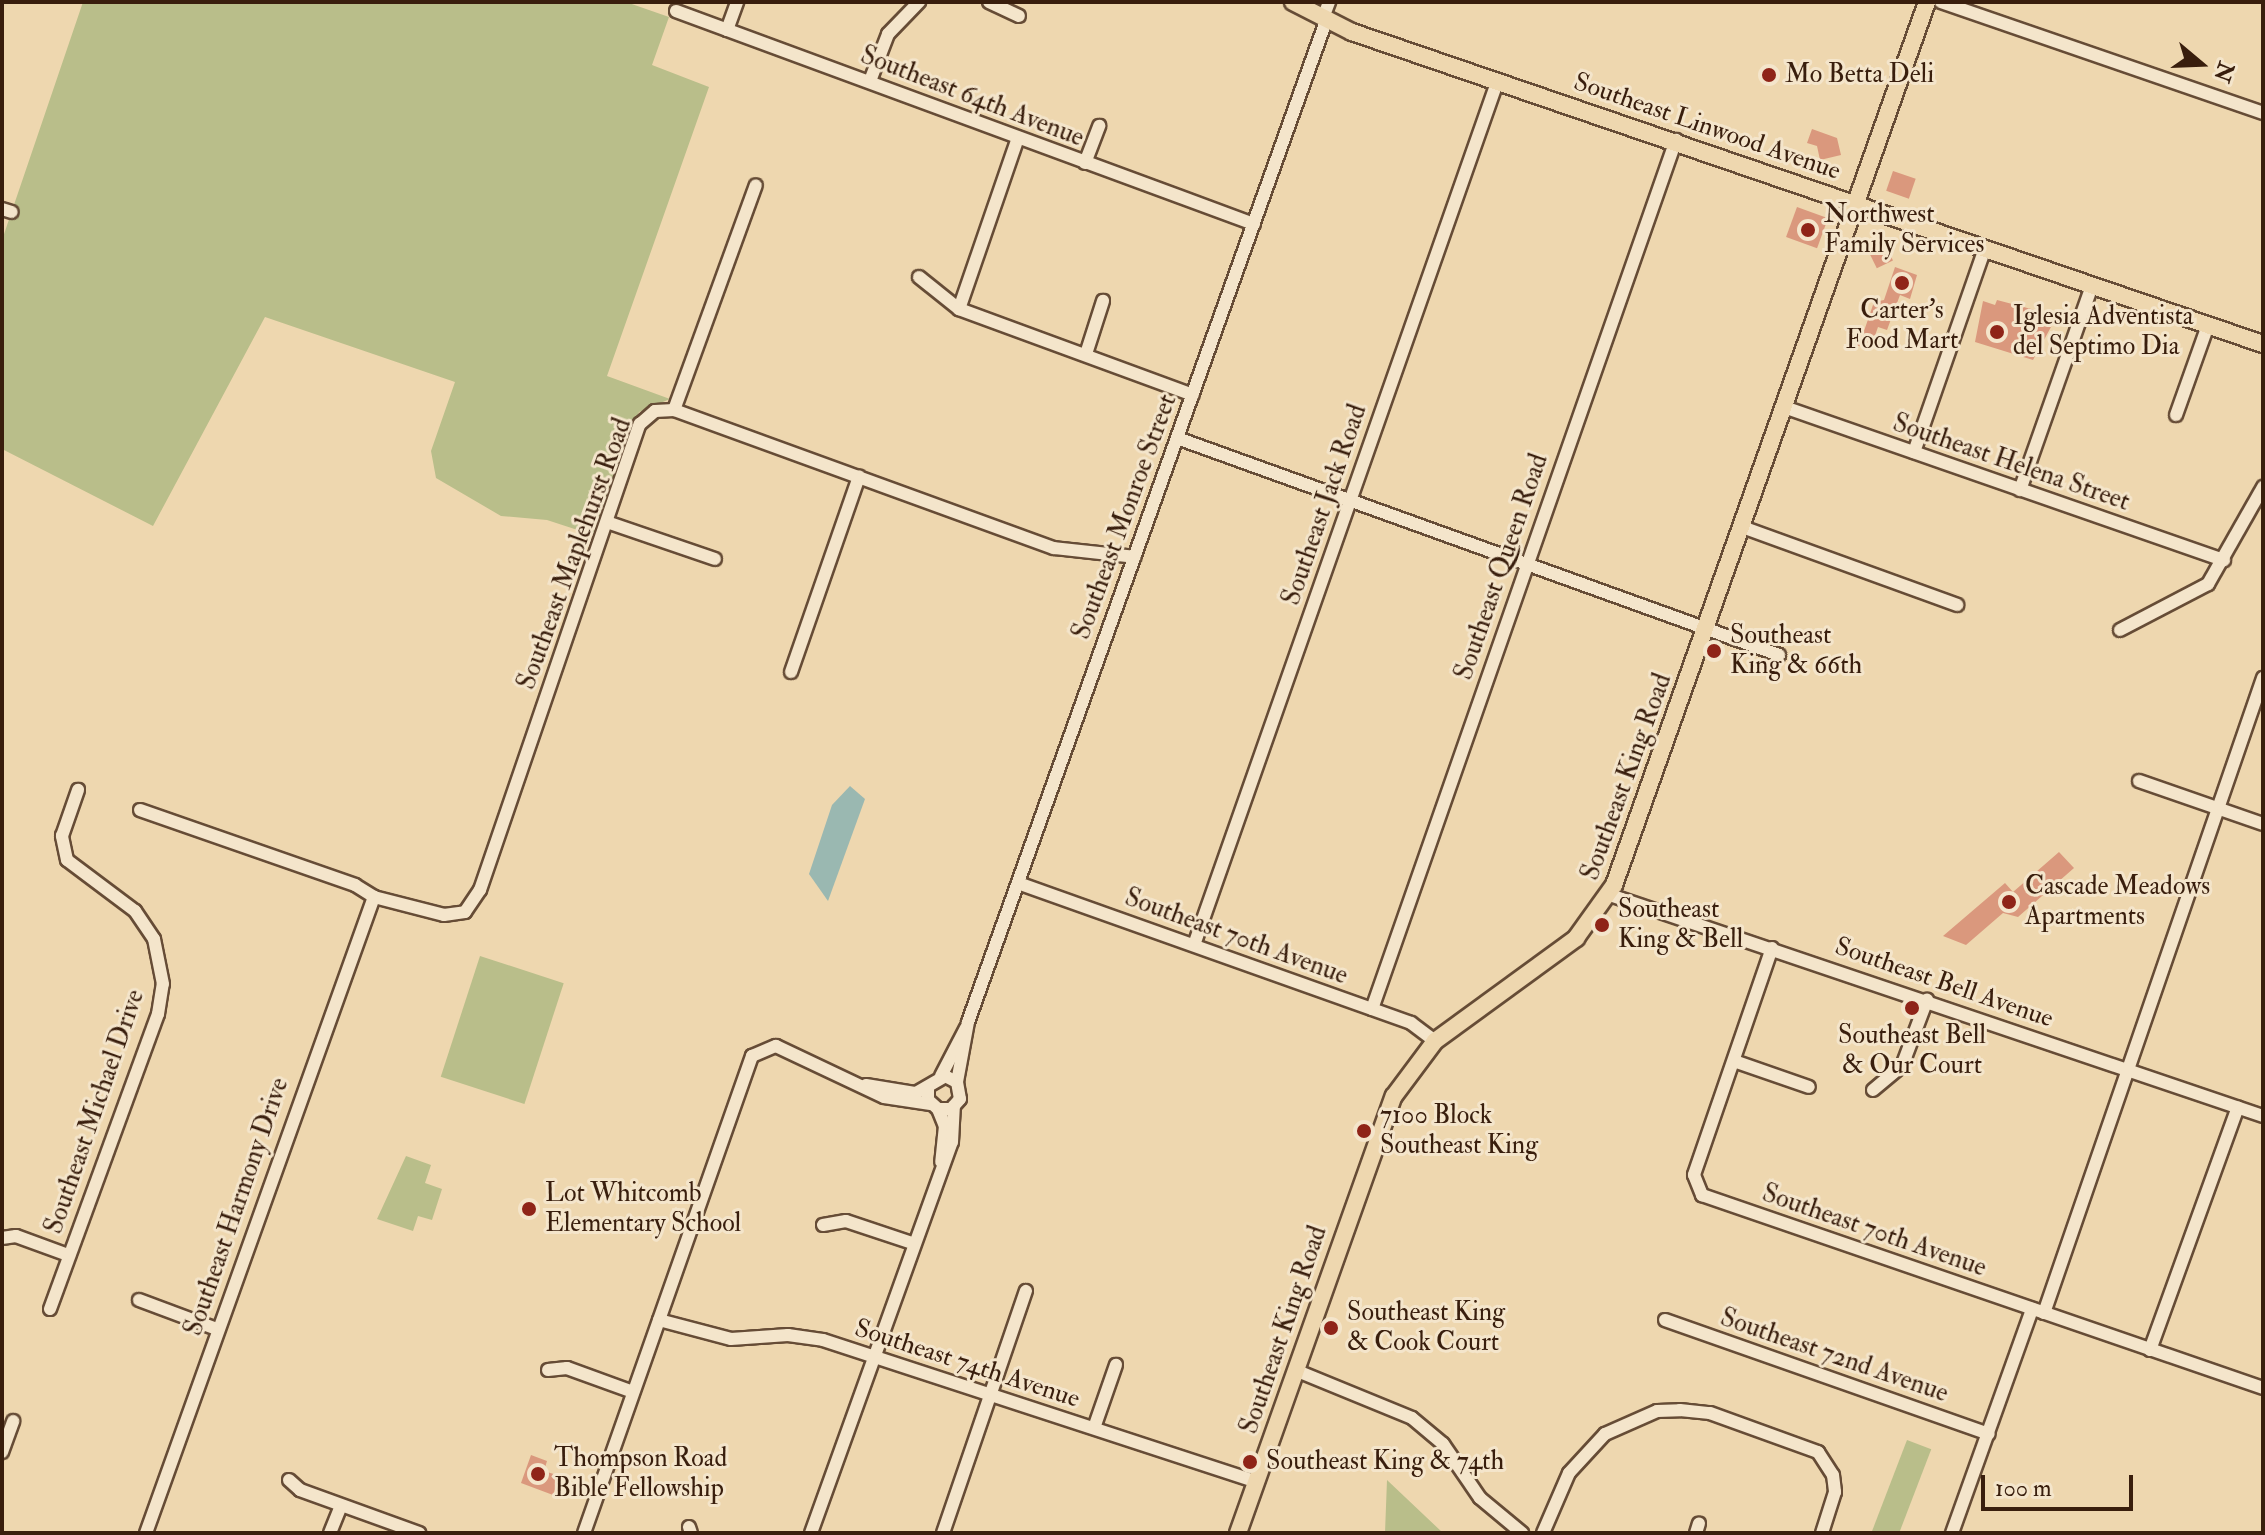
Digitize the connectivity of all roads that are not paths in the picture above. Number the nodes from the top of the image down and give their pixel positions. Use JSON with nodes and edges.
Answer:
{"nodes":[{"id":1,"x":737,"y":2,"type":"edge"},
{"id":2,"x":919,"y":2,"type":"edge"},
{"id":3,"x":989,"y":2,"type":"edge"},
{"id":4,"x":1293,"y":2,"type":"edge"},
{"id":5,"x":1308,"y":2,"type":"edge"},
{"id":6,"x":1927,"y":2,"type":"edge"},
{"id":7,"x":1941,"y":2,"type":"edge"},
{"id":8,"x":676,"y":11,"type":"dead end"},
{"id":9,"x":1327,"y":11,"type":"edge"},
{"id":10,"x":1019,"y":16,"type":"dead end"},
{"id":11,"x":727,"y":30,"type":"junction"},
{"id":12,"x":1498,"y":80,"type":"junction"},
{"id":13,"x":870,"y":81,"type":"junction"},
{"id":14,"x":2263,"y":113,"type":"edge"},
{"id":15,"x":1099,"y":126,"type":"dead end"},
{"id":16,"x":1018,"y":138,"type":"junction"},
{"id":17,"x":1676,"y":140,"type":"junction"},
{"id":18,"x":1085,"y":163,"type":"junction"},
{"id":19,"x":756,"y":185,"type":"dead end"},
{"id":20,"x":1855,"y":205,"type":"junction"},
{"id":21,"x":1254,"y":224,"type":"junction"},
{"id":22,"x":1985,"y":248,"type":"junction"},
{"id":23,"x":919,"y":277,"type":"dead end"},
{"id":24,"x":2092,"y":285,"type":"junction"},
{"id":25,"x":1103,"y":301,"type":"dead end"},
{"id":26,"x":959,"y":309,"type":"junction"},
{"id":27,"x":2208,"y":325,"type":"junction"},
{"id":28,"x":2263,"y":344,"type":"edge"},
{"id":29,"x":1086,"y":354,"type":"junction"},
{"id":30,"x":1193,"y":395,"type":"junction"},
{"id":31,"x":1784,"y":407,"type":"junction"},
{"id":32,"x":674,"y":410,"type":"junction"},
{"id":33,"x":2176,"y":415,"type":"dead end"},
{"id":34,"x":1177,"y":438,"type":"junction"},
{"id":35,"x":1914,"y":452,"type":"junction"},
{"id":36,"x":859,"y":477,"type":"junction"},
{"id":37,"x":2263,"y":487,"type":"edge"},
{"id":38,"x":2020,"y":490,"type":"junction"},
{"id":39,"x":1351,"y":498,"type":"junction"},
{"id":40,"x":607,"y":522,"type":"junction"},
{"id":41,"x":1742,"y":527,"type":"junction"},
{"id":42,"x":1135,"y":557,"type":"junction"},
{"id":43,"x":715,"y":559,"type":"dead end"},
{"id":44,"x":2224,"y":560,"type":"junction"},
{"id":45,"x":1527,"y":562,"type":"junction"},
{"id":46,"x":1957,"y":605,"type":"dead end"},
{"id":47,"x":1707,"y":627,"type":"junction"},
{"id":48,"x":2120,"y":630,"type":"dead end"},
{"id":49,"x":1779,"y":655,"type":"dead end"},
{"id":50,"x":791,"y":672,"type":"dead end"},
{"id":51,"x":2263,"y":678,"type":"edge"},
{"id":52,"x":2139,"y":781,"type":"dead end"},
{"id":53,"x":78,"y":790,"type":"dead end"},
{"id":54,"x":2216,"y":808,"type":"junction"},
{"id":55,"x":140,"y":810,"type":"dead end"},
{"id":56,"x":2263,"y":824,"type":"edge"},
{"id":57,"x":1018,"y":883,"type":"junction"},
{"id":58,"x":1610,"y":895,"type":"junction"},
{"id":59,"x":374,"y":897,"type":"junction"},
{"id":60,"x":1194,"y":945,"type":"junction"},
{"id":61,"x":1772,"y":948,"type":"junction"},
{"id":62,"x":1927,"y":1000,"type":"junction"},
{"id":63,"x":1372,"y":1009,"type":"junction"},
{"id":64,"x":966,"y":1028,"type":"junction"},
{"id":65,"x":1435,"y":1041,"type":"junction"},
{"id":66,"x":1734,"y":1061,"type":"junction"},
{"id":67,"x":2126,"y":1069,"type":"junction"},
{"id":68,"x":941,"y":1076,"type":"junction"},
{"id":69,"x":957,"y":1082,"type":"junction"},
{"id":70,"x":866,"y":1085,"type":"junction"},
{"id":71,"x":928,"y":1087,"type":"junction"},
{"id":72,"x":1809,"y":1087,"type":"dead end"},
{"id":73,"x":1873,"y":1090,"type":"dead end"},
{"id":74,"x":954,"y":1106,"type":"junction"},
{"id":75,"x":934,"y":1107,"type":"junction"},
{"id":76,"x":2238,"y":1107,"type":"junction"},
{"id":77,"x":2263,"y":1116,"type":"edge"},
{"id":78,"x":941,"y":1162,"type":"junction"},
{"id":79,"x":823,"y":1225,"type":"dead end"},
{"id":80,"x":2,"y":1238,"type":"edge"},
{"id":81,"x":912,"y":1243,"type":"junction"},
{"id":82,"x":68,"y":1255,"type":"junction"},
{"id":83,"x":1026,"y":1291,"type":"dead end"},
{"id":84,"x":139,"y":1300,"type":"dead end"},
{"id":85,"x":50,"y":1309,"type":"dead end"},
{"id":86,"x":2038,"y":1311,"type":"junction"},
{"id":87,"x":659,"y":1320,"type":"junction"},
{"id":88,"x":1665,"y":1320,"type":"dead end"},
{"id":89,"x":217,"y":1329,"type":"junction"},
{"id":90,"x":2150,"y":1350,"type":"junction"},
{"id":91,"x":872,"y":1357,"type":"junction"},
{"id":92,"x":1116,"y":1365,"type":"dead end"},
{"id":93,"x":548,"y":1370,"type":"dead end"},
{"id":94,"x":1295,"y":1370,"type":"junction"},
{"id":95,"x":2263,"y":1388,"type":"edge"},
{"id":96,"x":633,"y":1392,"type":"junction"},
{"id":97,"x":989,"y":1395,"type":"junction"},
{"id":98,"x":13,"y":1421,"type":"dead end"},
{"id":99,"x":1094,"y":1428,"type":"junction"},
{"id":100,"x":1988,"y":1434,"type":"junction"},
{"id":101,"x":2,"y":1452,"type":"edge"},
{"id":102,"x":289,"y":1480,"type":"dead end"},
{"id":103,"x":1257,"y":1482,"type":"junction"},
{"id":104,"x":341,"y":1506,"type":"junction"},
{"id":105,"x":146,"y":1533,"type":"edge"},
{"id":106,"x":330,"y":1533,"type":"edge"},
{"id":107,"x":419,"y":1533,"type":"edge"},
{"id":108,"x":584,"y":1533,"type":"edge"},
{"id":109,"x":811,"y":1533,"type":"edge"},
{"id":110,"x":943,"y":1533,"type":"edge"},
{"id":111,"x":1238,"y":1533,"type":"edge"},
{"id":112,"x":1522,"y":1533,"type":"edge"},
{"id":113,"x":1543,"y":1533,"type":"edge"},
{"id":114,"x":1822,"y":1533,"type":"edge"},
{"id":115,"x":1952,"y":1533,"type":"edge"}],
"edges":[{"from":1,"to":11,"type":"street"},
{"from":2,"to":13,"type":"street"},
{"from":3,"to":10,"type":"street"},
{"from":4,"to":9,"type":"main road","name":"Southeast Linwood Avenue"},
{"from":5,"to":9,"type":"main road","name":"Southeast Linwood Avenue"},
{"from":6,"to":20,"type":"main road","name":"Southeast King Road"},
{"from":7,"to":14,"type":"street"},
{"from":8,"to":11,"type":"street","name":"Southeast 64th Avenue"},
{"from":9,"to":12,"type":"main road","name":"Southeast Linwood Avenue"},
{"from":9,"to":21,"type":"street","name":"Southeast Monroe Street"},
{"from":11,"to":13,"type":"street","name":"Southeast 64th Avenue"},
{"from":12,"to":17,"type":"main road","name":"Southeast Linwood Avenue"},
{"from":12,"to":39,"type":"street","name":"Southeast Jack Road"},
{"from":13,"to":16,"type":"street","name":"Southeast 64th Avenue"},
{"from":15,"to":18,"type":"street"},
{"from":16,"to":18,"type":"street","name":"Southeast 64th Avenue"},
{"from":16,"to":26,"type":"street"},
{"from":17,"to":20,"type":"main road","name":"Southeast Linwood Avenue"},
{"from":17,"to":45,"type":"street","name":"Southeast Queen Road"},
{"from":18,"to":21,"type":"street","name":"Southeast 64th Avenue"},
{"from":19,"to":32,"type":"street"},
{"from":20,"to":22,"type":"main road","name":"Southeast Linwood Avenue"},
{"from":20,"to":31,"type":"main road","name":"Southeast King Road"},
{"from":21,"to":30,"type":"street","name":"Southeast Monroe Street"},
{"from":22,"to":24,"type":"main road","name":"Southeast Linwood Avenue"},
{"from":22,"to":35,"type":"street"},
{"from":23,"to":26,"type":"street"},
{"from":24,"to":27,"type":"main road","name":"Southeast Linwood Avenue"},
{"from":24,"to":38,"type":"street"},
{"from":25,"to":29,"type":"street"},
{"from":26,"to":29,"type":"street"},
{"from":27,"to":28,"type":"main road","name":"Southeast Linwood Avenue"},
{"from":27,"to":33,"type":"street"},
{"from":29,"to":30,"type":"street"},
{"from":30,"to":34,"type":"street","name":"Southeast Monroe Street"},
{"from":31,"to":35,"type":"street","name":"Southeast Helena Street"},
{"from":31,"to":41,"type":"main road","name":"Southeast King Road"},
{"from":32,"to":36,"type":"street","name":"Southeast Maplehurst Road"},
{"from":32,"to":40,"type":"street","name":"Southeast Maplehurst Road"},
{"from":34,"to":39,"type":"street"},
{"from":34,"to":42,"type":"street","name":"Southeast Monroe Street"},
{"from":35,"to":38,"type":"street","name":"Southeast Helena Street"},
{"from":36,"to":42,"type":"street","name":"Southeast Maplehurst Road"},
{"from":36,"to":50,"type":"street"},
{"from":37,"to":44,"type":"street"},
{"from":38,"to":44,"type":"street","name":"Southeast Helena Street"},
{"from":39,"to":45,"type":"street"},
{"from":39,"to":60,"type":"street","name":"Southeast Jack Road"},
{"from":40,"to":43,"type":"street"},
{"from":40,"to":59,"type":"street","name":"Southeast Maplehurst Road"},
{"from":41,"to":46,"type":"street"},
{"from":41,"to":47,"type":"main road","name":"Southeast King Road"},
{"from":42,"to":57,"type":"street","name":"Southeast Monroe Street"},
{"from":44,"to":48,"type":"street"},
{"from":45,"to":47,"type":"street"},
{"from":45,"to":63,"type":"street","name":"Southeast Queen Road"},
{"from":47,"to":49,"type":"street"},
{"from":47,"to":58,"type":"main road","name":"Southeast King Road"},
{"from":51,"to":54,"type":"street"},
{"from":52,"to":54,"type":"street"},
{"from":53,"to":82,"type":"street","name":"Southeast Michael Drive"},
{"from":54,"to":56,"type":"street"},
{"from":54,"to":67,"type":"street"},
{"from":55,"to":59,"type":"street"},
{"from":57,"to":60,"type":"street","name":"Southeast 70th Avenue"},
{"from":57,"to":64,"type":"street","name":"Southeast Monroe Street"},
{"from":58,"to":61,"type":"street","name":"Southeast Bell Avenue"},
{"from":58,"to":65,"type":"main road","name":"Southeast King Road"},
{"from":59,"to":89,"type":"street","name":"Southeast Harmony Drive"},
{"from":60,"to":63,"type":"street","name":"Southeast 70th Avenue"},
{"from":61,"to":62,"type":"street","name":"Southeast Bell Avenue"},
{"from":61,"to":66,"type":"street"},
{"from":62,"to":67,"type":"street","name":"Southeast Bell Avenue"},
{"from":62,"to":73,"type":"street"},
{"from":63,"to":65,"type":"street","name":"Southeast 70th Avenue"},
{"from":64,"to":68,"type":"street","name":"Southeast Monroe Street"},
{"from":64,"to":69,"type":"street","name":"Southeast Monroe Street"},
{"from":65,"to":94,"type":"main road","name":"Southeast King Road"},
{"from":66,"to":72,"type":"street"},
{"from":66,"to":86,"type":"street","name":"Southeast 70th Avenue"},
{"from":67,"to":76,"type":"street","name":"Southeast Bell Avenue"},
{"from":67,"to":86,"type":"street"},
{"from":68,"to":69,"type":"street"},
{"from":68,"to":71,"type":"street"},
{"from":69,"to":74,"type":"street"},
{"from":70,"to":71,"type":"street"},
{"from":70,"to":75,"type":"street"},
{"from":70,"to":87,"type":"street"},
{"from":71,"to":75,"type":"street"},
{"from":74,"to":75,"type":"street"},
{"from":74,"to":78,"type":"street"},
{"from":75,"to":78,"type":"street"},
{"from":76,"to":77,"type":"street","name":"Southeast Bell Avenue"},
{"from":76,"to":90,"type":"street"},
{"from":78,"to":81,"type":"street"},
{"from":79,"to":81,"type":"street"},
{"from":80,"to":82,"type":"street","name":"Southeast Michael Drive"},
{"from":81,"to":91,"type":"street"},
{"from":82,"to":85,"type":"street","name":"Southeast Michael Drive"},
{"from":83,"to":97,"type":"street"},
{"from":84,"to":89,"type":"street"},
{"from":86,"to":90,"type":"street","name":"Southeast 70th Avenue"},
{"from":86,"to":100,"type":"street"},
{"from":87,"to":91,"type":"street","name":"Southeast 74th Avenue"},
{"from":87,"to":96,"type":"street"},
{"from":88,"to":100,"type":"street","name":"Southeast 72nd Avenue"},
{"from":89,"to":105,"type":"street","name":"Southeast Harmony Drive"},
{"from":90,"to":95,"type":"street","name":"Southeast 70th Avenue"},
{"from":91,"to":97,"type":"street","name":"Southeast 74th Avenue"},
{"from":91,"to":109,"type":"street"},
{"from":92,"to":99,"type":"street"},
{"from":93,"to":96,"type":"street"},
{"from":94,"to":103,"type":"main road","name":"Southeast King Road"},
{"from":94,"to":112,"type":"street"},
{"from":96,"to":108,"type":"street"},
{"from":97,"to":99,"type":"street","name":"Southeast 74th Avenue"},
{"from":97,"to":110,"type":"street"},
{"from":98,"to":101,"type":"street"},
{"from":99,"to":103,"type":"street","name":"Southeast 74th Avenue"},
{"from":100,"to":115,"type":"street"},
{"from":102,"to":104,"type":"street"},
{"from":103,"to":111,"type":"main road","name":"Southeast King Road"},
{"from":104,"to":106,"type":"street"},
{"from":104,"to":107,"type":"street"},
{"from":113,"to":114,"type":"street"}]}
